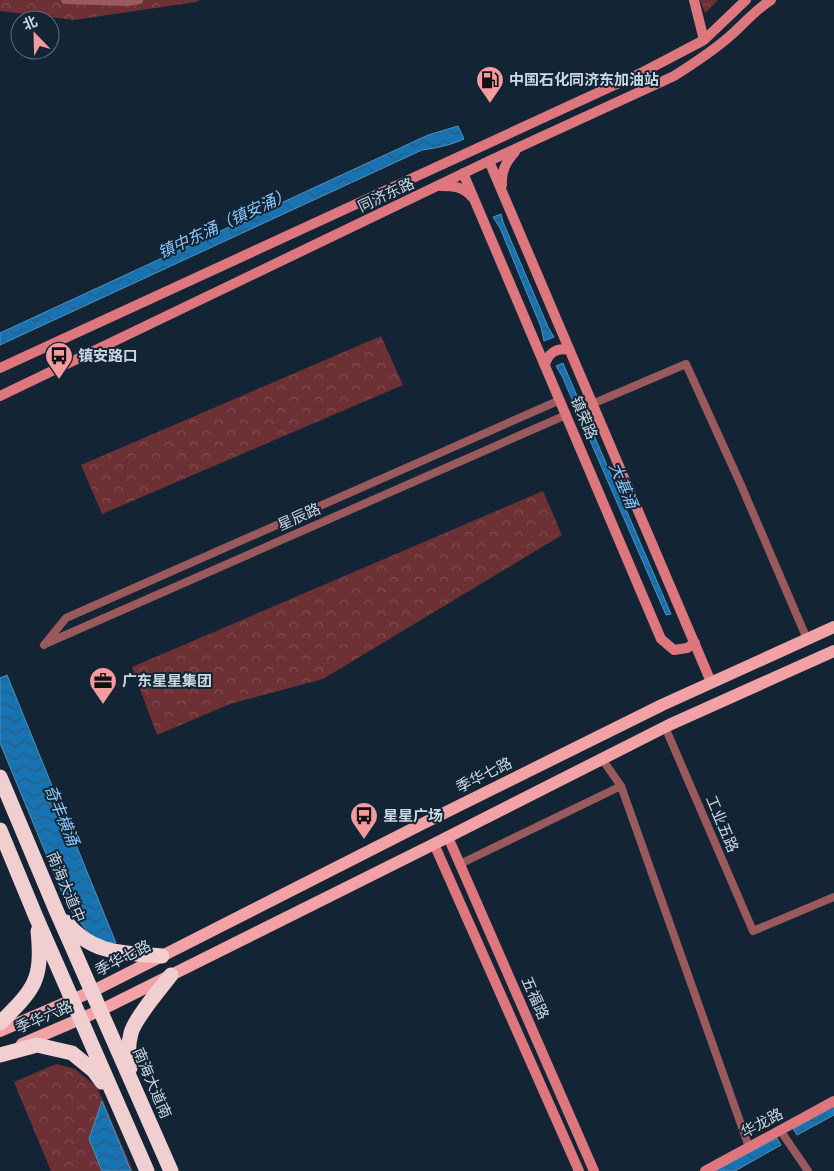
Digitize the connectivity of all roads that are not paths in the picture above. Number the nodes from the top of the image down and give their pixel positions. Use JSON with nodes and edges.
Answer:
{"nodes":[{"id":1,"x":65,"y":0,"type":"edge"},
{"id":2,"x":139,"y":0,"type":"edge"},
{"id":3,"x":694,"y":0,"type":"edge"},
{"id":4,"x":746,"y":0,"type":"edge"},
{"id":5,"x":770,"y":0,"type":"edge"},
{"id":6,"x":704,"y":40,"type":"junction"},
{"id":7,"x":516,"y":150,"type":"junction"},
{"id":8,"x":489,"y":161,"type":"junction"},
{"id":9,"x":463,"y":174,"type":"junction"},
{"id":10,"x":439,"y":186,"type":"junction"},
{"id":11,"x":475,"y":202,"type":"junction"},
{"id":12,"x":511,"y":215,"type":"junction"},
{"id":13,"x":569,"y":350,"type":"junction"},
{"id":14,"x":545,"y":365,"type":"junction"},
{"id":15,"x":0,"y":368,"type":"edge"},
{"id":16,"x":0,"y":396,"type":"edge"},
{"id":17,"x":560,"y":400,"type":"junction"},
{"id":18,"x":592,"y":404,"type":"junction"},
{"id":19,"x":566,"y":415,"type":"junction"},
{"id":20,"x":834,"y":627,"type":"edge"},
{"id":21,"x":807,"y":639,"type":"junction"},
{"id":22,"x":695,"y":643,"type":"junction"},
{"id":23,"x":834,"y":651,"type":"edge"},
{"id":24,"x":711,"y":682,"type":"junction"},
{"id":25,"x":665,"y":727,"type":"junction"},
{"id":26,"x":602,"y":759,"type":"junction"},
{"id":27,"x":0,"y":777,"type":"edge"},
{"id":28,"x":621,"y":786,"type":"junction"},
{"id":29,"x":18,"y":818,"type":"junction"},
{"id":30,"x":0,"y":823,"type":"edge"},
{"id":31,"x":0,"y":830,"type":"edge"},
{"id":32,"x":448,"y":837,"type":"junction"},
{"id":33,"x":434,"y":844,"type":"junction"},
{"id":34,"x":460,"y":864,"type":"junction"},
{"id":35,"x":834,"y":897,"type":"edge"},
{"id":36,"x":56,"y":910,"type":"junction"},
{"id":37,"x":36,"y":917,"type":"junction"},
{"id":38,"x":162,"y":956,"type":"junction"},
{"id":39,"x":171,"y":975,"type":"junction"},
{"id":40,"x":93,"y":991,"type":"junction"},
{"id":41,"x":72,"y":1000,"type":"junction"},
{"id":42,"x":101,"y":1010,"type":"junction"},
{"id":43,"x":80,"y":1019,"type":"junction"},
{"id":44,"x":0,"y":1023,"type":"edge"},
{"id":45,"x":0,"y":1031,"type":"edge"},
{"id":46,"x":0,"y":1054,"type":"edge"},
{"id":47,"x":131,"y":1079,"type":"junction"},
{"id":48,"x":114,"y":1098,"type":"junction"},
{"id":49,"x":834,"y":1101,"type":"edge"},
{"id":50,"x":780,"y":1130,"type":"junction"},
{"id":51,"x":749,"y":1147,"type":"junction"},
{"id":52,"x":147,"y":1171,"type":"edge"},
{"id":53,"x":171,"y":1171,"type":"edge"},
{"id":54,"x":579,"y":1171,"type":"edge"},
{"id":55,"x":594,"y":1171,"type":"edge"},
{"id":56,"x":705,"y":1171,"type":"edge"},
{"id":57,"x":808,"y":1171,"type":"edge"}],
"edges":[{"from":1,"to":2,"type":"street"},
{"from":3,"to":6,"type":"street"},
{"from":4,"to":6,"type":"street","name":"同济东路"},
{"from":5,"to":7,"type":"street","name":"同济东路"},
{"from":6,"to":15,"type":"street","name":"同济东路"},
{"from":7,"to":8,"type":"street","name":"同济东路"},
{"from":7,"to":12,"type":"street"},
{"from":8,"to":9,"type":"street","name":"同济东路"},
{"from":8,"to":12,"type":"street","name":"镇荣路"},
{"from":9,"to":10,"type":"street","name":"同济东路"},
{"from":9,"to":11,"type":"street","name":"镇荣路"},
{"from":10,"to":11,"type":"street"},
{"from":10,"to":16,"type":"street","name":"同济东路"},
{"from":11,"to":14,"type":"street","name":"镇荣路"},
{"from":12,"to":13,"type":"street","name":"镇荣路"},
{"from":13,"to":14,"type":"street"},
{"from":13,"to":18,"type":"street","name":"镇荣路"},
{"from":14,"to":17,"type":"street","name":"镇荣路"},
{"from":17,"to":19,"type":"street","name":"镇荣路"},
{"from":17,"to":19,"type":"street","name":"星辰路"},
{"from":18,"to":21,"type":"street"},
{"from":18,"to":22,"type":"street","name":"镇荣路"},
{"from":19,"to":22,"type":"street","name":"镇荣路"},
{"from":20,"to":21,"type":"main road","name":"季华七路"},
{"from":21,"to":24,"type":"main road","name":"季华七路"},
{"from":22,"to":24,"type":"street","name":"镇荣路"},
{"from":23,"to":25,"type":"main road"},
{"from":24,"to":38,"type":"main road","name":"季华七路"},
{"from":25,"to":26,"type":"main road"},
{"from":25,"to":35,"type":"street","name":"工业五路"},
{"from":26,"to":28,"type":"street"},
{"from":26,"to":32,"type":"main road"},
{"from":27,"to":29,"type":"highway","name":"南海大道中"},
{"from":28,"to":34,"type":"street"},
{"from":28,"to":51,"type":"street"},
{"from":29,"to":30,"type":"highway"},
{"from":29,"to":36,"type":"highway","name":"南海大道中"},
{"from":31,"to":37,"type":"highway"},
{"from":32,"to":33,"type":"main road"},
{"from":32,"to":34,"type":"street","name":"五福路"},
{"from":33,"to":39,"type":"main road"},
{"from":33,"to":54,"type":"street","name":"五福路"},
{"from":34,"to":55,"type":"street","name":"五福路"},
{"from":36,"to":38,"type":"highway"},
{"from":36,"to":40,"type":"highway","name":"南海大道中"},
{"from":37,"to":41,"type":"highway"},
{"from":37,"to":44,"type":"highway"},
{"from":38,"to":40,"type":"main road","name":"季华七路"},
{"from":39,"to":42,"type":"main road"},
{"from":39,"to":47,"type":"highway"},
{"from":40,"to":41,"type":"main road","name":"季华七路"},
{"from":40,"to":42,"type":"highway","name":"南海大道中"},
{"from":41,"to":43,"type":"highway"},
{"from":41,"to":45,"type":"main road","name":"季华六路"},
{"from":42,"to":43,"type":"main road","name":"季华六路"},
{"from":42,"to":47,"type":"highway","name":"南海大道南"},
{"from":43,"to":46,"type":"main road","name":"季华六路"},
{"from":43,"to":48,"type":"highway"},
{"from":46,"to":48,"type":"highway"},
{"from":47,"to":53,"type":"highway","name":"南海大道南"},
{"from":48,"to":52,"type":"highway"},
{"from":49,"to":50,"type":"street","name":"华龙路"},
{"from":50,"to":51,"type":"street","name":"华龙路"},
{"from":50,"to":57,"type":"street"},
{"from":51,"to":56,"type":"street","name":"华龙路"}]}
